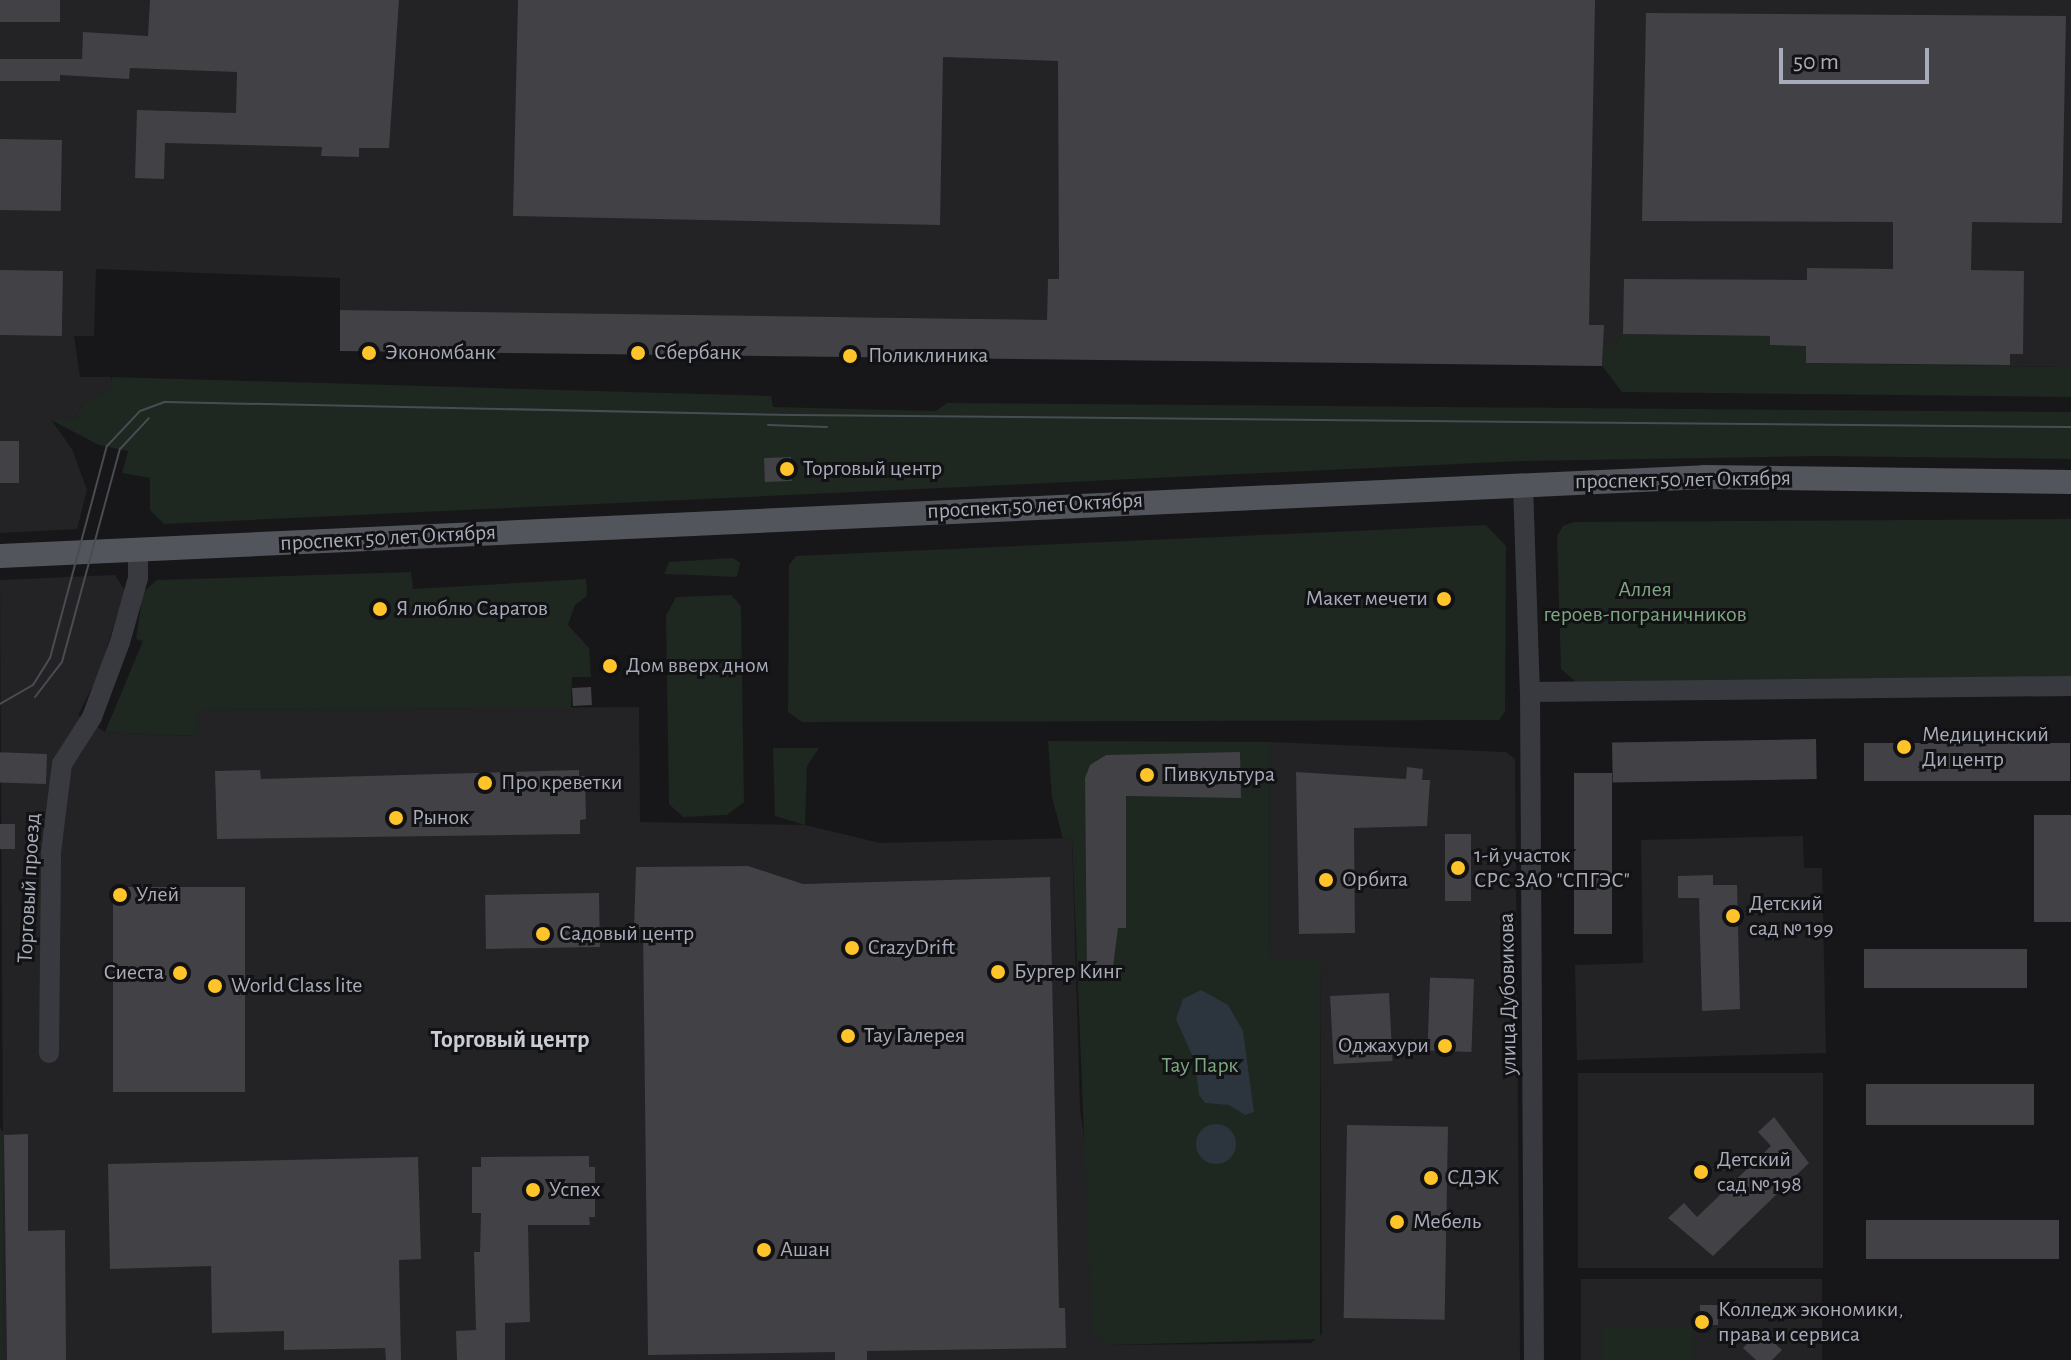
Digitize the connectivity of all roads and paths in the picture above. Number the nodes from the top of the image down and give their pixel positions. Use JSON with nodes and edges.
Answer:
{"nodes":[{"id":1,"x":2071,"y":482,"type":"edge"},
{"id":2,"x":1523,"y":484,"type":"junction"},
{"id":3,"x":138,"y":549,"type":"junction"},
{"id":4,"x":0,"y":556,"type":"edge"},
{"id":5,"x":2071,"y":686,"type":"edge"},
{"id":6,"x":1530,"y":692,"type":"junction"},
{"id":7,"x":49,"y":1053,"type":"dead end"},
{"id":8,"x":1534,"y":1360,"type":"edge"}],
"edges":[{"from":1,"to":2,"type":"main road","name":"проспект 50 лет Октября"},
{"from":2,"to":3,"type":"main road","name":"проспект 50 лет Октября"},
{"from":2,"to":6,"type":"street","name":"улица Дубовикова"},
{"from":3,"to":4,"type":"main road","name":"проспект 50 лет Октября"},
{"from":3,"to":7,"type":"street","name":"Торговый проезд"},
{"from":5,"to":6,"type":"street"},
{"from":6,"to":8,"type":"street","name":"улица Дубовикова"}]}
